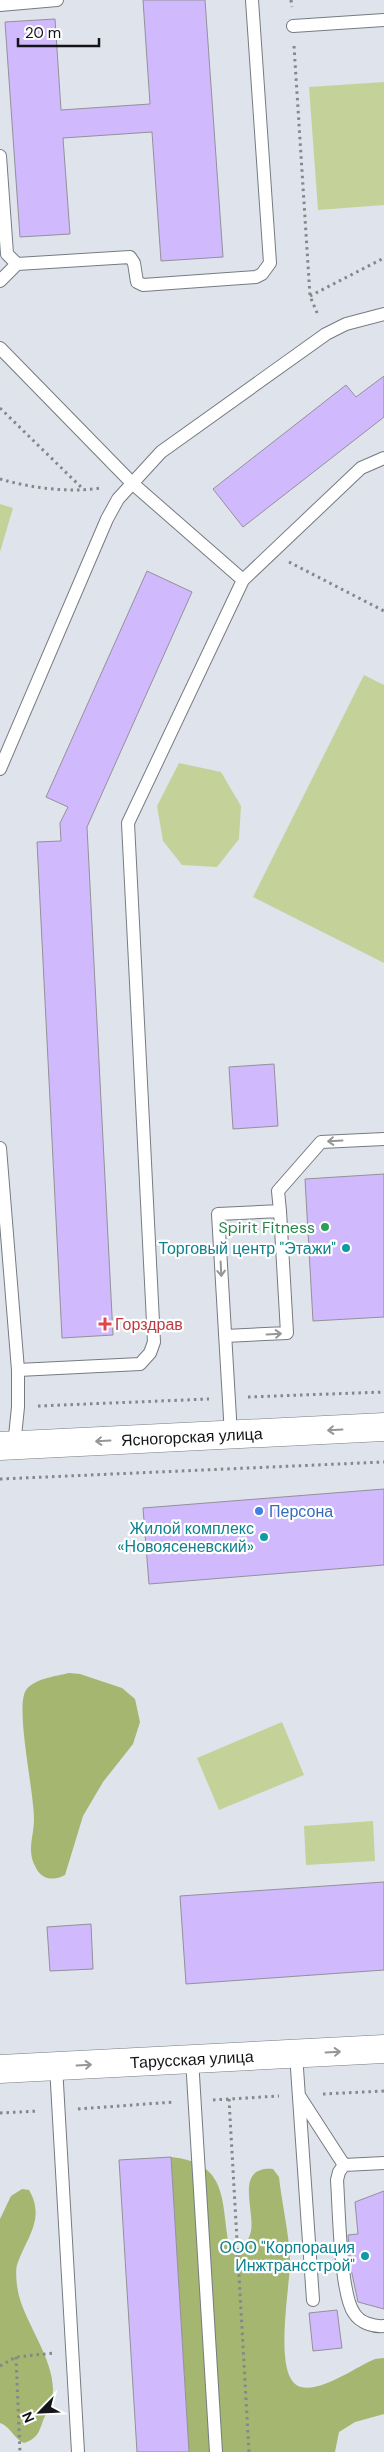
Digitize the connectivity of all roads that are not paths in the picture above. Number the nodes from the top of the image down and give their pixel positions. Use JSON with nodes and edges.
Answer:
{"nodes":[{"id":1,"x":57,"y":0,"type":"edge"},
{"id":2,"x":252,"y":0,"type":"edge"},
{"id":3,"x":0,"y":5,"type":"edge"},
{"id":4,"x":384,"y":20,"type":"edge"},
{"id":5,"x":293,"y":26,"type":"road end"},
{"id":6,"x":0,"y":156,"type":"edge"},
{"id":7,"x":17,"y":264,"type":"junction"},
{"id":8,"x":0,"y":281,"type":"edge"},
{"id":9,"x":384,"y":314,"type":"edge"},
{"id":10,"x":0,"y":348,"type":"edge"},
{"id":11,"x":384,"y":458,"type":"edge"},
{"id":12,"x":132,"y":483,"type":"junction"},
{"id":13,"x":243,"y":580,"type":"junction"},
{"id":14,"x":0,"y":769,"type":"edge"},
{"id":15,"x":384,"y":1139,"type":"edge"},
{"id":16,"x":0,"y":1148,"type":"edge"},
{"id":17,"x":280,"y":1211,"type":"junction"},
{"id":18,"x":225,"y":1336,"type":"junction"},
{"id":19,"x":18,"y":1370,"type":"junction"},
{"id":20,"x":384,"y":1427,"type":"edge"},
{"id":21,"x":231,"y":1435,"type":"junction"},
{"id":22,"x":7,"y":1446,"type":"edge"},
{"id":23,"x":384,"y":2049,"type":"edge"},
{"id":24,"x":296,"y":2054,"type":"junction"},
{"id":25,"x":192,"y":2059,"type":"junction"},
{"id":26,"x":56,"y":2066,"type":"junction"},
{"id":27,"x":0,"y":2070,"type":"edge"},
{"id":28,"x":299,"y":2095,"type":"junction"},
{"id":29,"x":384,"y":2162,"type":"edge"},
{"id":30,"x":344,"y":2165,"type":"junction"},
{"id":31,"x":312,"y":2300,"type":"dead end"},
{"id":32,"x":384,"y":2326,"type":"edge"},
{"id":33,"x":78,"y":2452,"type":"edge"},
{"id":34,"x":216,"y":2452,"type":"edge"}],
"edges":[{"from":1,"to":3,"type":"lane"},
{"from":2,"to":7,"type":"lane"},
{"from":4,"to":5,"type":"lane"},
{"from":6,"to":7,"type":"lane"},
{"from":7,"to":8,"type":"lane"},
{"from":9,"to":12,"type":"lane"},
{"from":10,"to":12,"type":"lane"},
{"from":11,"to":13,"type":"lane"},
{"from":12,"to":13,"type":"lane"},
{"from":12,"to":14,"type":"lane"},
{"from":13,"to":19,"type":"lane"},
{"from":15,"to":17,"type":"lane","one_way":true},
{"from":16,"to":19,"type":"lane"},
{"from":17,"to":18,"type":"lane","one_way":true},
{"from":18,"to":17,"type":"lane","one_way":true},
{"from":18,"to":21,"type":"lane"},
{"from":19,"to":22,"type":"lane"},
{"from":20,"to":21,"type":"main road","name":"Ясногорская улица","one_way":true},
{"from":21,"to":22,"type":"main road","name":"Ясногорская улица","one_way":true},
{"from":24,"to":23,"type":"main road","name":"Тарусская улица","one_way":true},
{"from":24,"to":25,"type":"main road","name":"Тарусская улица"},
{"from":24,"to":28,"type":"lane"},
{"from":26,"to":25,"type":"main road","name":"Тарусская улица","one_way":true},
{"from":25,"to":34,"type":"lane"},
{"from":26,"to":27,"type":"main road","name":"Тарусская улица"},
{"from":26,"to":33,"type":"lane"},
{"from":28,"to":30,"type":"lane"},
{"from":28,"to":31,"type":"lane"},
{"from":29,"to":30,"type":"lane"},
{"from":30,"to":32,"type":"lane"}]}
